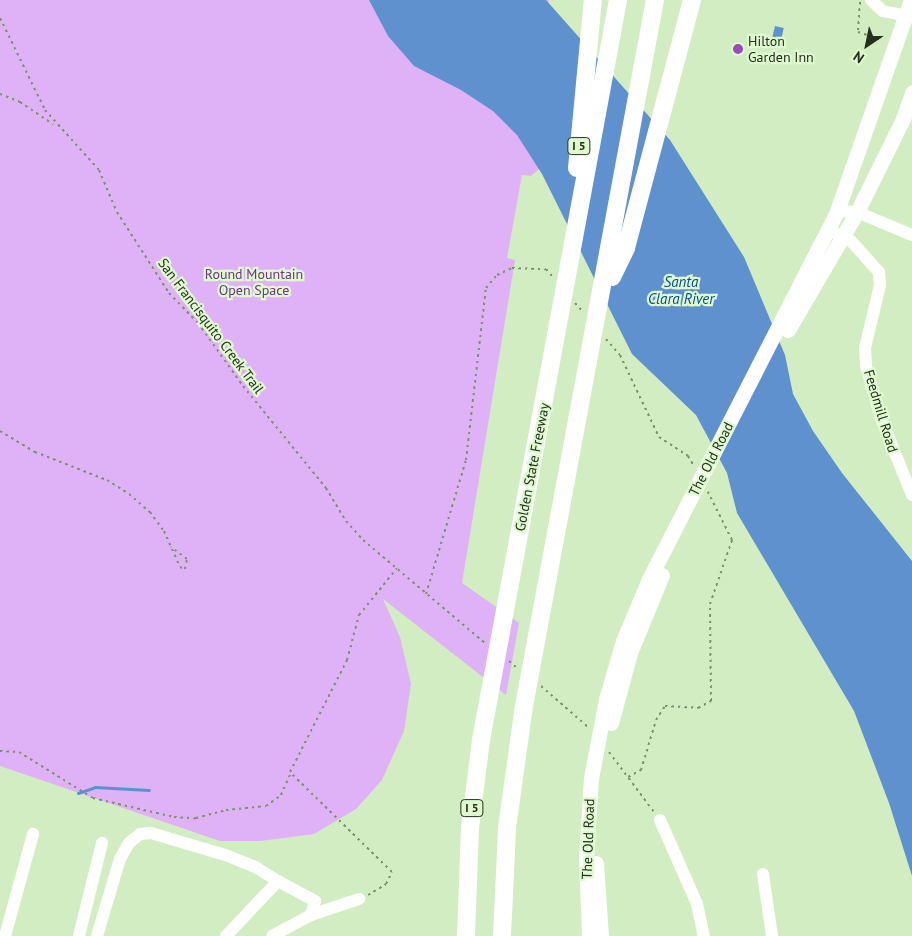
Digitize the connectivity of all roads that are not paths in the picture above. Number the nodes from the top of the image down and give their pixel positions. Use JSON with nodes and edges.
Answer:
{"nodes":[{"id":1,"x":618,"y":0,"type":"edge"},
{"id":2,"x":655,"y":0,"type":"edge"},
{"id":3,"x":692,"y":0,"type":"edge"},
{"id":4,"x":871,"y":0,"type":"edge"},
{"id":5,"x":912,"y":0,"type":"edge"},
{"id":6,"x":593,"y":2,"type":"edge"},
{"id":7,"x":909,"y":16,"type":"edge"},
{"id":8,"x":912,"y":93,"type":"edge"},
{"id":9,"x":837,"y":211,"type":"junction"},
{"id":10,"x":857,"y":212,"type":"junction"},
{"id":11,"x":835,"y":232,"type":"junction"},
{"id":12,"x":912,"y":235,"type":"edge"},
{"id":13,"x":565,"y":290,"type":"junction"},
{"id":14,"x":602,"y":298,"type":"junction"},
{"id":15,"x":912,"y":496,"type":"edge"},
{"id":16,"x":660,"y":820,"type":"dead end"},
{"id":17,"x":33,"y":834,"type":"dead end"},
{"id":18,"x":102,"y":843,"type":"dead end"},
{"id":19,"x":762,"y":874,"type":"dead end"},
{"id":20,"x":278,"y":881,"type":"junction"},
{"id":21,"x":359,"y":899,"type":"road end"},
{"id":22,"x":311,"y":915,"type":"junction"},
{"id":23,"x":592,"y":935,"type":"edge"},
{"id":24,"x":5,"y":936,"type":"edge"},
{"id":25,"x":79,"y":936,"type":"edge"},
{"id":26,"x":97,"y":936,"type":"edge"},
{"id":27,"x":226,"y":936,"type":"edge"},
{"id":28,"x":272,"y":936,"type":"edge"},
{"id":29,"x":466,"y":936,"type":"edge"},
{"id":30,"x":502,"y":936,"type":"edge"},
{"id":31,"x":704,"y":936,"type":"edge"},
{"id":32,"x":772,"y":936,"type":"edge"}],
"edges":[{"from":1,"to":13,"type":"highway","name":"Golden State Freeway","number":"I 5"},
{"from":2,"to":14,"type":"highway"},
{"from":3,"to":14,"type":"highway"},
{"from":4,"to":7,"type":"street"},
{"from":5,"to":7,"type":"main road","name":"The Old Road"},
{"from":6,"to":13,"type":"highway","number":"I 5"},
{"from":7,"to":9,"type":"main road","name":"The Old Road"},
{"from":8,"to":10,"type":"main road","name":"The Old Road"},
{"from":9,"to":10,"type":"street"},
{"from":9,"to":11,"type":"main road","name":"The Old Road"},
{"from":10,"to":11,"type":"main road","name":"The Old Road"},
{"from":10,"to":12,"type":"street"},
{"from":11,"to":15,"type":"street","name":"Feedmill Road"},
{"from":11,"to":23,"type":"main road","name":"The Old Road"},
{"from":13,"to":29,"type":"highway","name":"Golden State Freeway","number":"I 5"},
{"from":14,"to":30,"type":"highway"},
{"from":16,"to":31,"type":"street"},
{"from":17,"to":24,"type":"street"},
{"from":18,"to":25,"type":"street"},
{"from":19,"to":32,"type":"street"},
{"from":20,"to":22,"type":"street"},
{"from":20,"to":26,"type":"street"},
{"from":20,"to":27,"type":"street"},
{"from":21,"to":22,"type":"street"},
{"from":22,"to":28,"type":"street"}]}
